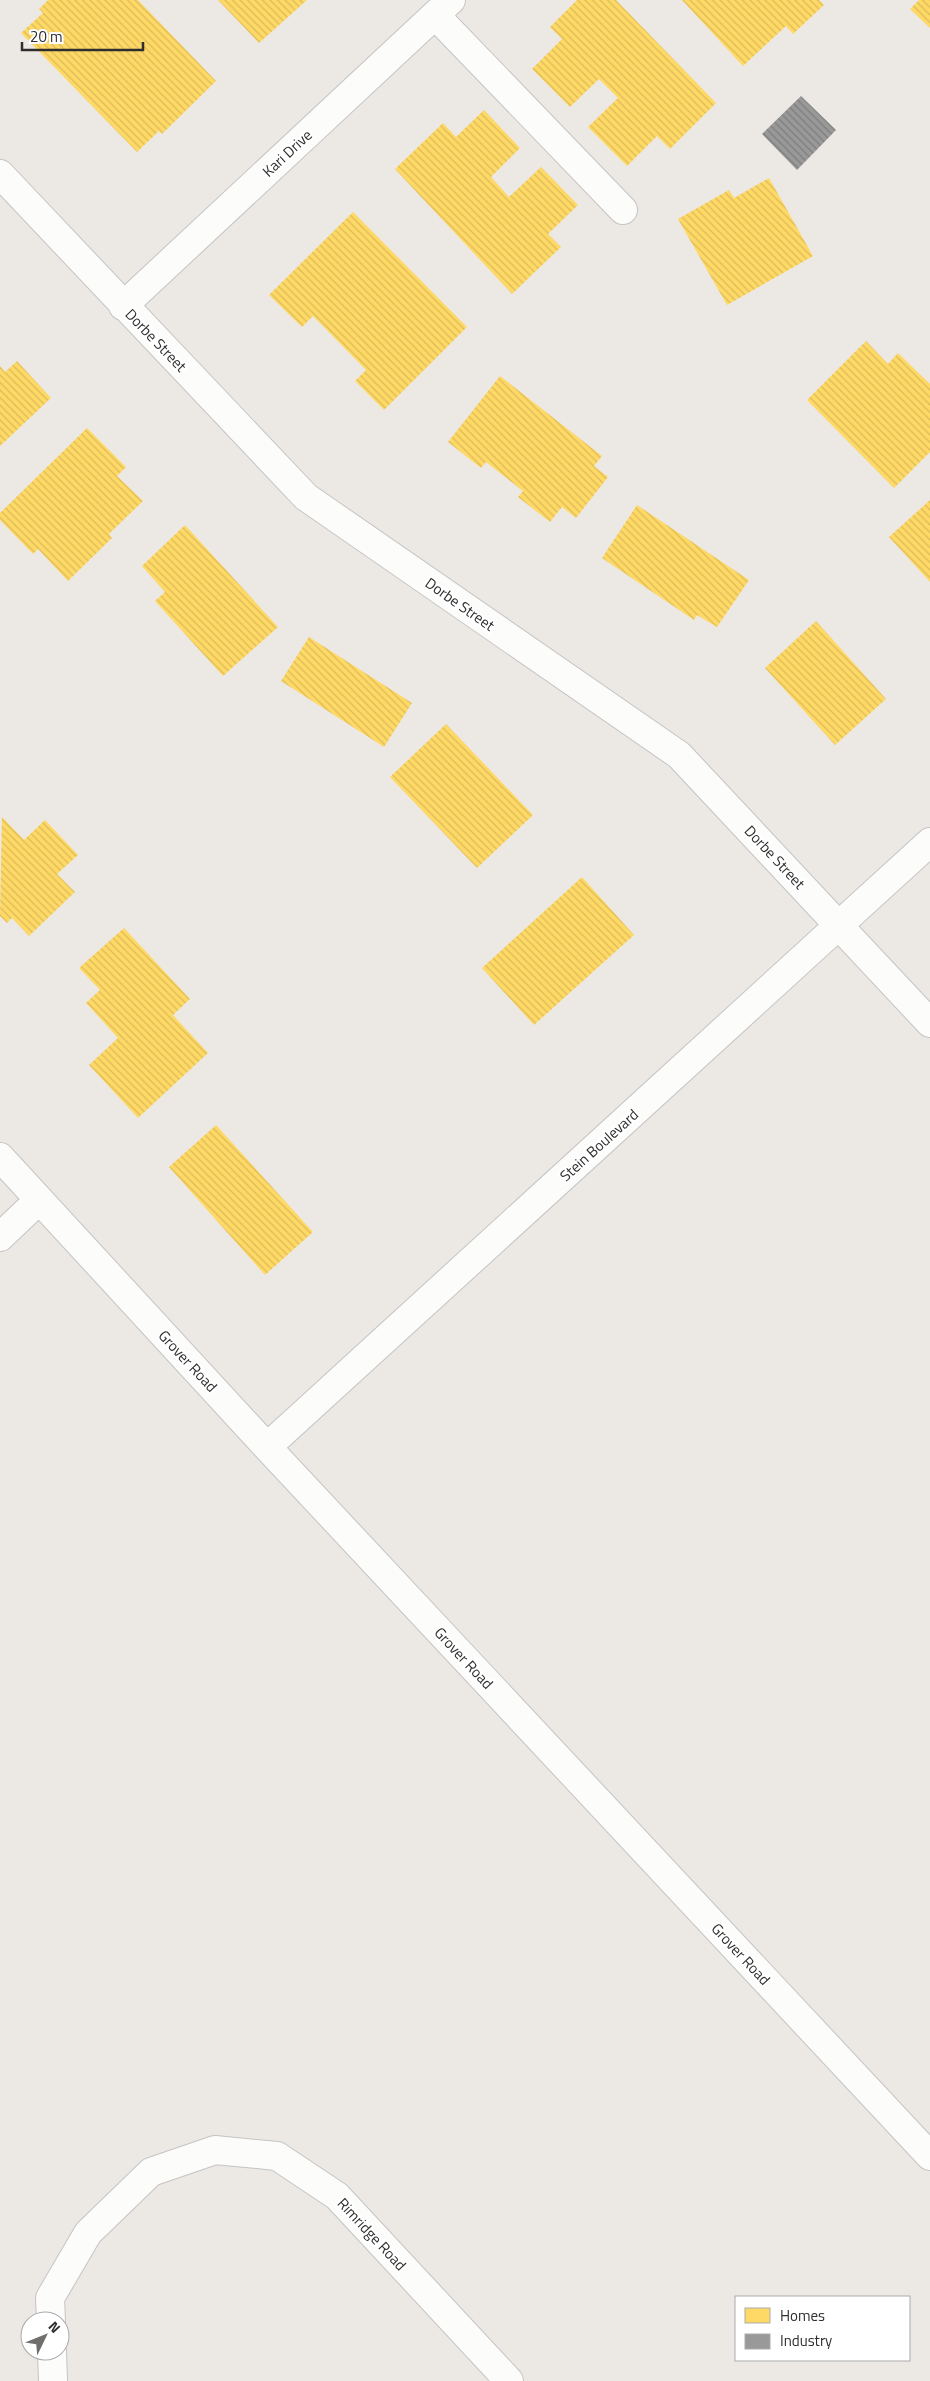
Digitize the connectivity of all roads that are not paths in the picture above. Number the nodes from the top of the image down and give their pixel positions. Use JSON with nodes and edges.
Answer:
{"nodes":[{"id":1,"x":443,"y":7,"type":"edge"},
{"id":2,"x":0,"y":174,"type":"edge"},
{"id":3,"x":623,"y":210,"type":"dead end"},
{"id":4,"x":123,"y":306,"type":"junction"},
{"id":5,"x":930,"y":842,"type":"edge"},
{"id":6,"x":839,"y":925,"type":"junction"},
{"id":7,"x":930,"y":1023,"type":"edge"},
{"id":8,"x":0,"y":1157,"type":"edge"},
{"id":9,"x":39,"y":1200,"type":"junction"},
{"id":10,"x":0,"y":1237,"type":"edge"},
{"id":11,"x":267,"y":1447,"type":"junction"},
{"id":12,"x":930,"y":2156,"type":"edge"},
{"id":13,"x":50,"y":2311,"type":"edge"},
{"id":14,"x":52,"y":2361,"type":"edge"},
{"id":15,"x":53,"y":2381,"type":"edge"},
{"id":16,"x":508,"y":2381,"type":"edge"}],
"edges":[{"from":1,"to":3,"type":"street"},
{"from":1,"to":4,"type":"street","name":"Kari Drive"},
{"from":2,"to":4,"type":"street","name":"Dorbe Street"},
{"from":4,"to":6,"type":"street","name":"Dorbe Street"},
{"from":5,"to":6,"type":"street","name":"Stein Boulevard"},
{"from":6,"to":7,"type":"street","name":"Dorbe Street"},
{"from":6,"to":11,"type":"street","name":"Stein Boulevard"},
{"from":8,"to":9,"type":"street","name":"Grover Road"},
{"from":9,"to":10,"type":"street"},
{"from":9,"to":11,"type":"street","name":"Grover Road"},
{"from":11,"to":12,"type":"street","name":"Grover Road"},
{"from":13,"to":16,"type":"street","name":"Rimridge Road"},
{"from":14,"to":15,"type":"street"}]}
